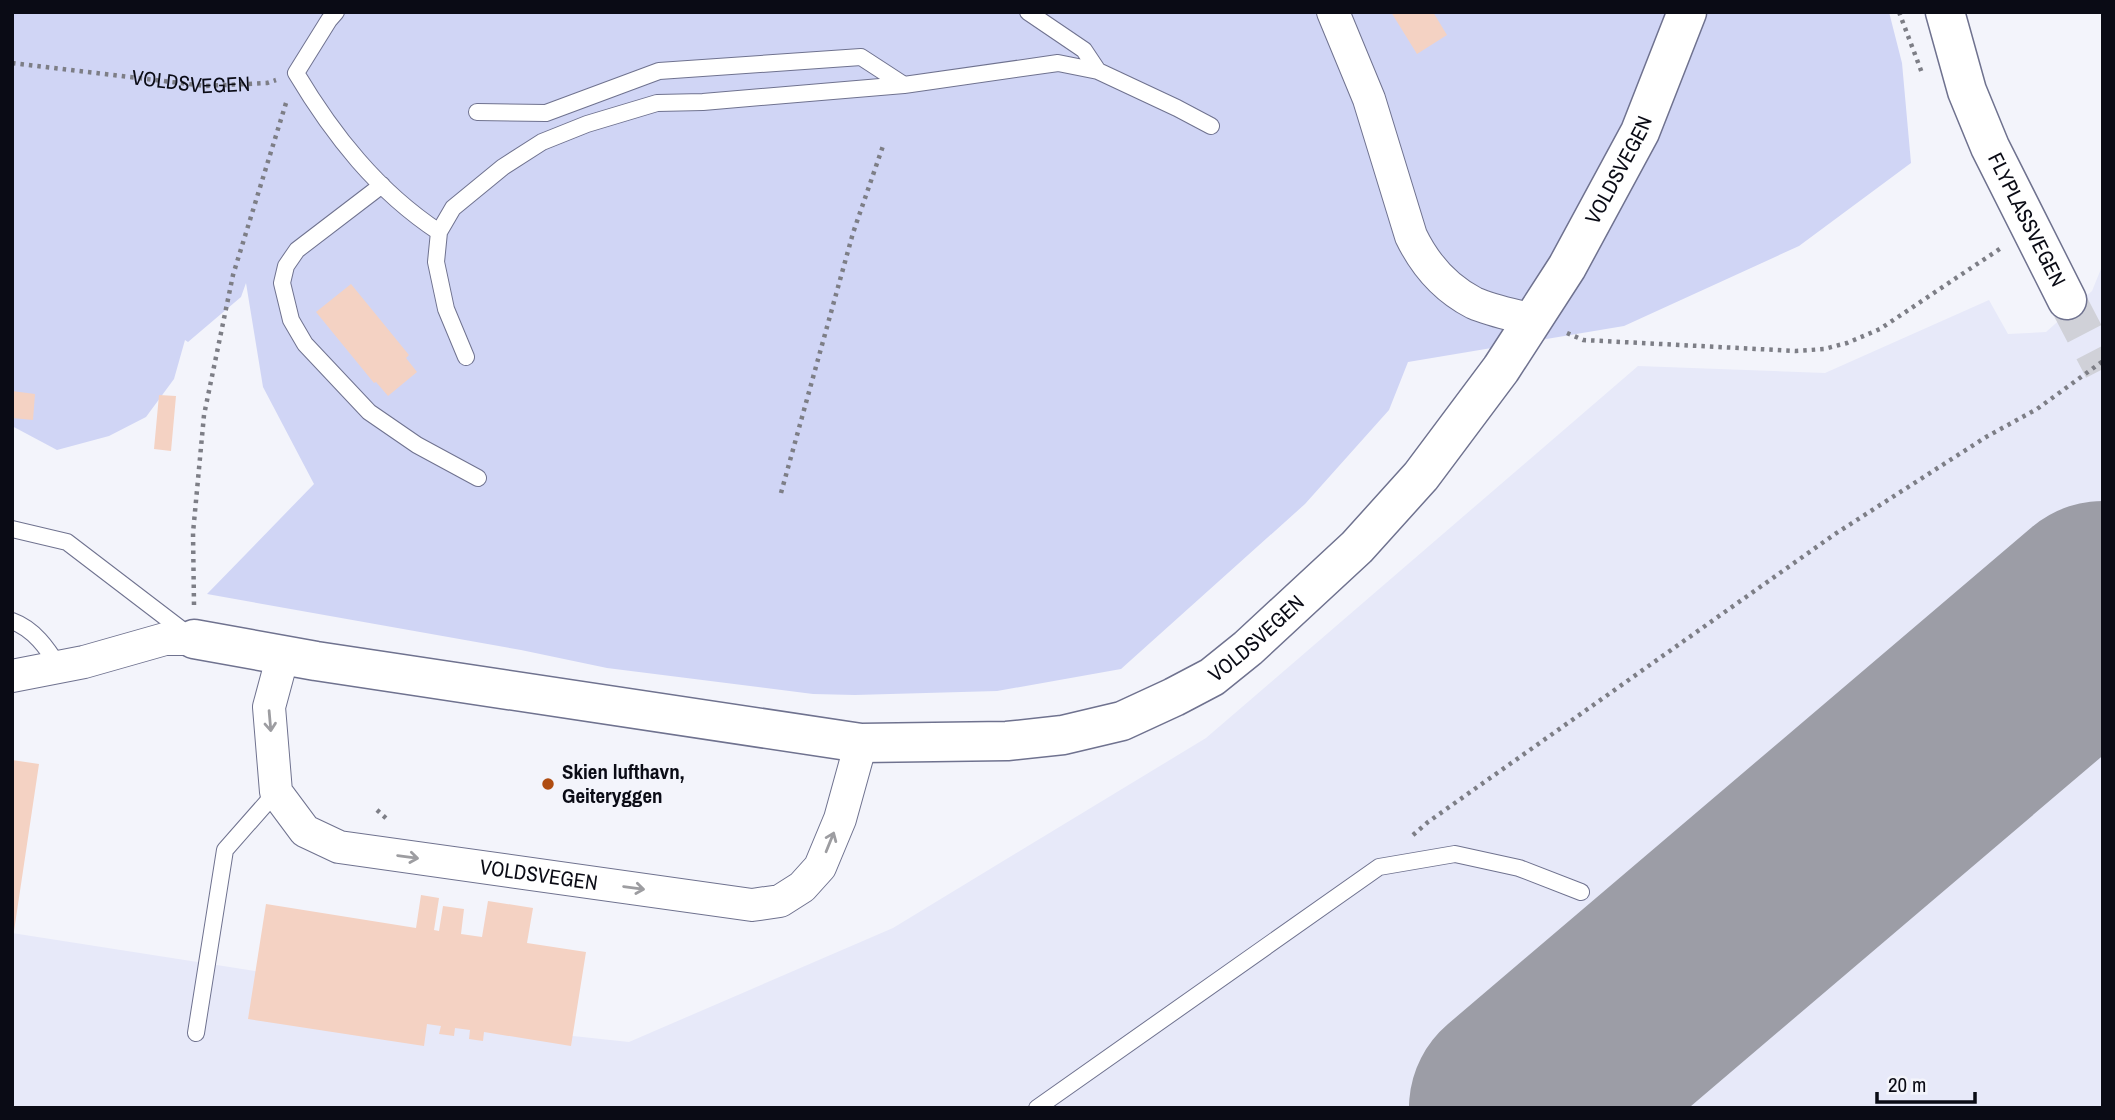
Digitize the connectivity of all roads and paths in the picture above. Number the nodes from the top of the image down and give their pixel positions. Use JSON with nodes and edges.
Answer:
{"nodes":[{"id":1,"x":336,"y":12,"type":"edge"},
{"id":2,"x":1028,"y":12,"type":"edge"},
{"id":3,"x":1333,"y":12,"type":"edge"},
{"id":4,"x":1687,"y":12,"type":"edge"},
{"id":5,"x":1945,"y":12,"type":"edge"},
{"id":6,"x":1972,"y":12,"type":"edge"},
{"id":7,"x":12,"y":62,"type":"edge"},
{"id":8,"x":1098,"y":71,"type":"junction"},
{"id":9,"x":296,"y":73,"type":"junction"},
{"id":10,"x":904,"y":85,"type":"junction"},
{"id":11,"x":477,"y":112,"type":"dead end"},
{"id":12,"x":1211,"y":127,"type":"dead end"},
{"id":13,"x":884,"y":143,"type":"dead end"},
{"id":14,"x":382,"y":185,"type":"junction"},
{"id":15,"x":439,"y":232,"type":"junction"},
{"id":16,"x":2008,"y":244,"type":"dead end"},
{"id":17,"x":1533,"y":320,"type":"junction"},
{"id":18,"x":466,"y":357,"type":"dead end"},
{"id":19,"x":2103,"y":361,"type":"edge"},
{"id":20,"x":478,"y":478,"type":"dead end"},
{"id":21,"x":781,"y":493,"type":"dead end"},
{"id":22,"x":12,"y":529,"type":"edge"},
{"id":23,"x":12,"y":621,"type":"edge"},
{"id":24,"x":194,"y":639,"type":"junction"},
{"id":25,"x":283,"y":655,"type":"junction"},
{"id":26,"x":59,"y":667,"type":"junction"},
{"id":27,"x":12,"y":676,"type":"edge"},
{"id":28,"x":861,"y":743,"type":"junction"},
{"id":29,"x":276,"y":792,"type":"junction"},
{"id":30,"x":1379,"y":867,"type":"junction"},
{"id":31,"x":1581,"y":892,"type":"dead end"},
{"id":32,"x":196,"y":1033,"type":"dead end"},
{"id":33,"x":1037,"y":1108,"type":"edge"}],
"edges":[{"from":1,"to":9,"type":"lane"},
{"from":2,"to":8,"type":"lane"},
{"from":3,"to":17,"type":"street"},
{"from":4,"to":17,"type":"street","name":"VOLDSVEGEN"},
{"from":5,"to":6,"type":"street","name":"FLYPLASSVEGEN"},
{"from":7,"to":9,"type":"path","name":"VOLDSVEGEN"},
{"from":8,"to":10,"type":"lane"},
{"from":8,"to":12,"type":"lane"},
{"from":9,"to":14,"type":"lane"},
{"from":9,"to":24,"type":"path"},
{"from":10,"to":11,"type":"lane"},
{"from":10,"to":15,"type":"lane"},
{"from":13,"to":21,"type":"path"},
{"from":14,"to":15,"type":"lane"},
{"from":14,"to":20,"type":"lane"},
{"from":15,"to":18,"type":"lane"},
{"from":16,"to":17,"type":"path"},
{"from":17,"to":28,"type":"street","name":"VOLDSVEGEN"},
{"from":19,"to":30,"type":"path"},
{"from":22,"to":24,"type":"lane","name":"VOLDSVEGEN"},
{"from":23,"to":26,"type":"lane"},
{"from":24,"to":25,"type":"street","name":"VOLDSVEGEN"},
{"from":24,"to":26,"type":"street"},
{"from":25,"to":28,"type":"street","name":"VOLDSVEGEN"},
{"from":25,"to":29,"type":"street","one_way":true},
{"from":26,"to":27,"type":"street"},
{"from":29,"to":28,"type":"street","name":"VOLDSVEGEN","one_way":true},
{"from":29,"to":32,"type":"lane"},
{"from":30,"to":31,"type":"lane"},
{"from":30,"to":33,"type":"lane"}]}
